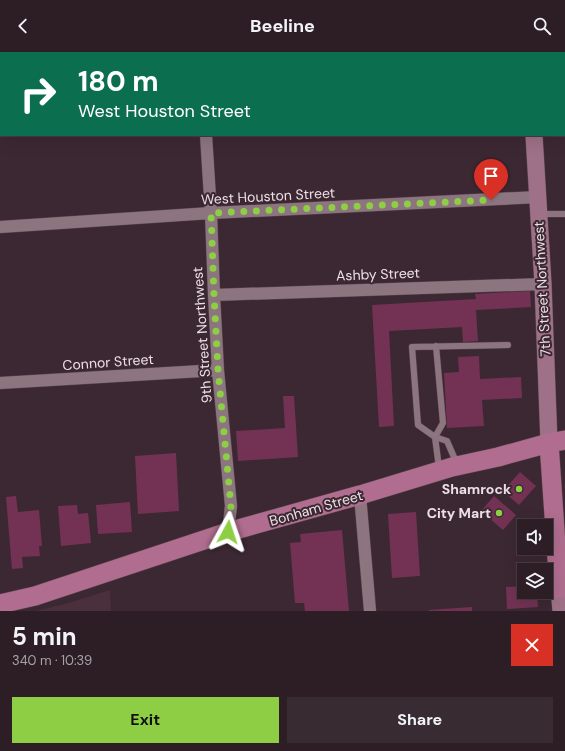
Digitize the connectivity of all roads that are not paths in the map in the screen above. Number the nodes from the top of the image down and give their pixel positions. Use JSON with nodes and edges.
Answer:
{"nodes":[{"id":1,"x":206,"y":136,"type":"edge"},
{"id":2,"x":534,"y":136,"type":"edge"},
{"id":3,"x":538,"y":206,"type":"junction"},
{"id":4,"x":211,"y":213,"type":"junction"},
{"id":5,"x":565,"y":214,"type":"edge"},
{"id":6,"x":0,"y":227,"type":"edge"},
{"id":7,"x":543,"y":284,"type":"junction"},
{"id":8,"x":214,"y":295,"type":"junction"},
{"id":9,"x":508,"y":345,"type":"dead end"},
{"id":10,"x":436,"y":346,"type":"junction"},
{"id":11,"x":218,"y":370,"type":"junction"},
{"id":12,"x":0,"y":383,"type":"edge"},
{"id":13,"x":435,"y":437,"type":"junction"},
{"id":14,"x":557,"y":441,"type":"edge"},
{"id":15,"x":458,"y":465,"type":"junction"},
{"id":16,"x":440,"y":471,"type":"junction"},
{"id":17,"x":360,"y":495,"type":"junction"},
{"id":18,"x":228,"y":532,"type":"junction"},
{"id":19,"x":562,"y":588,"type":"edge"},
{"id":20,"x":0,"y":604,"type":"edge"},
{"id":21,"x":370,"y":611,"type":"edge"},
{"id":22,"x":560,"y":611,"type":"edge"}],
"edges":[{"from":1,"to":4,"type":"street","name":"9th Street Northwest"},
{"from":2,"to":3,"type":"street","name":"7th Street Northwest"},
{"from":3,"to":4,"type":"street","name":"West Houston Street"},
{"from":3,"to":5,"type":"lane"},
{"from":3,"to":7,"type":"street","name":"7th Street Northwest"},
{"from":4,"to":6,"type":"street","name":"West Houston Street"},
{"from":4,"to":8,"type":"street","name":"9th Street Northwest"},
{"from":7,"to":8,"type":"street","name":"Ashby Street"},
{"from":7,"to":14,"type":"street","name":"7th Street Northwest"},
{"from":8,"to":11,"type":"street","name":"9th Street Northwest"},
{"from":9,"to":10,"type":"lane"},
{"from":10,"to":13,"type":"lane"},
{"from":10,"to":13,"type":"lane"},
{"from":11,"to":12,"type":"street","name":"Connor Street"},
{"from":11,"to":18,"type":"street","name":"9th Street Northwest"},
{"from":13,"to":15,"type":"lane"},
{"from":13,"to":16,"type":"lane"},
{"from":14,"to":15,"type":"main road","name":"Bonham Street"},
{"from":14,"to":19,"type":"main road"},
{"from":15,"to":16,"type":"main road","name":"Bonham Street"},
{"from":16,"to":17,"type":"main road","name":"Bonham Street"},
{"from":17,"to":18,"type":"main road","name":"Bonham Street"},
{"from":17,"to":21,"type":"street"},
{"from":18,"to":20,"type":"main road","name":"Bonham Street"},
{"from":19,"to":22,"type":"street"}]}
